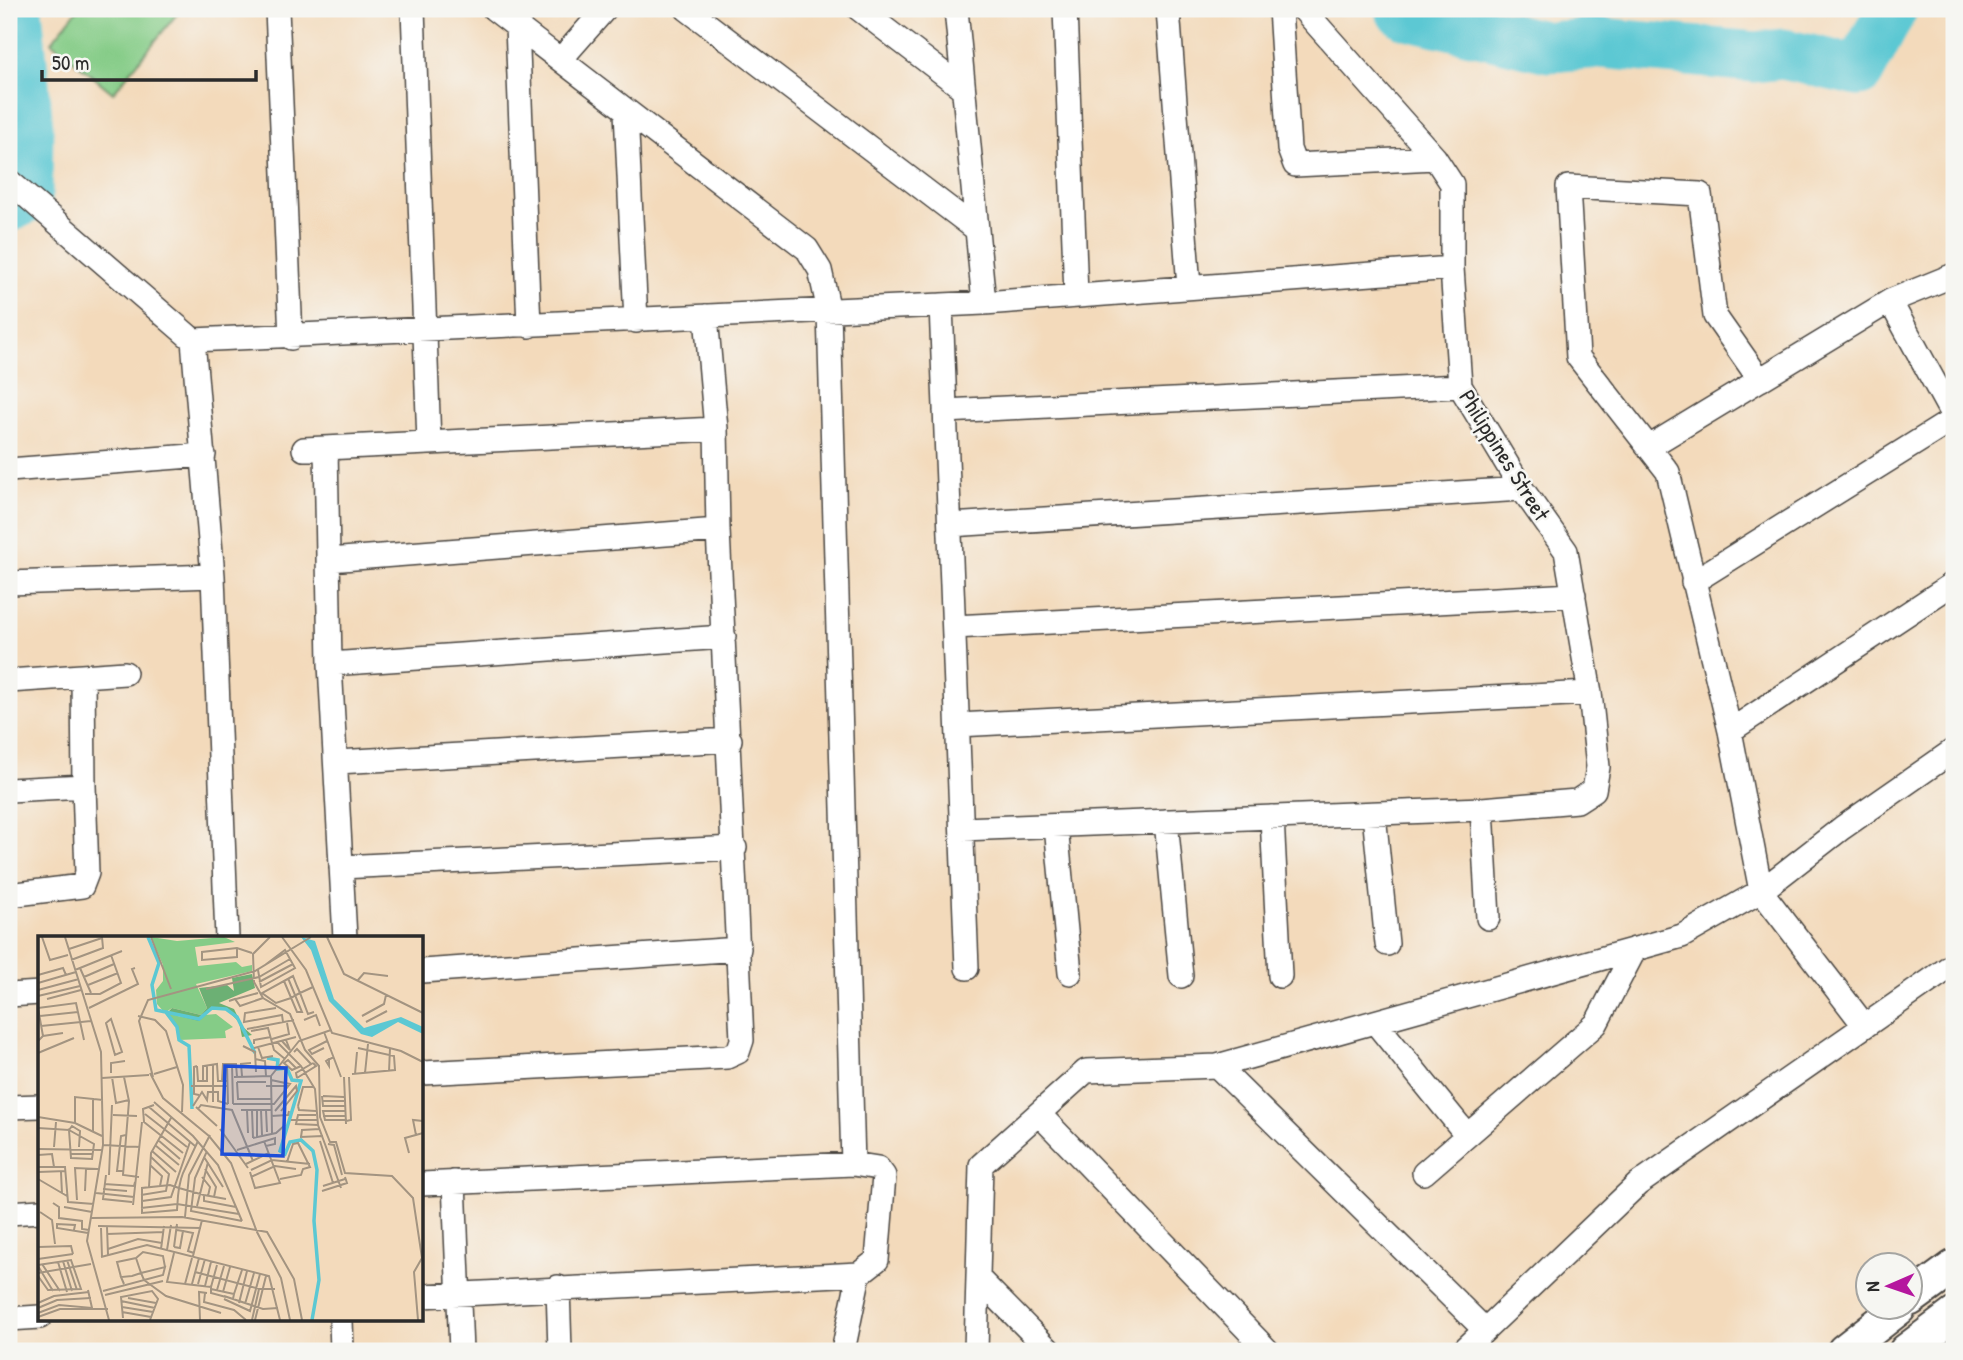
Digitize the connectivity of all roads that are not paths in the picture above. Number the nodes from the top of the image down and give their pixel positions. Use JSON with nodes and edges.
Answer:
{"nodes":[{"id":1,"x":277,"y":9,"type":"edge"},
{"id":2,"x":414,"y":9,"type":"edge"},
{"id":3,"x":494,"y":9,"type":"edge"},
{"id":4,"x":604,"y":9,"type":"edge"},
{"id":5,"x":687,"y":9,"type":"edge"},
{"id":6,"x":859,"y":9,"type":"edge"},
{"id":7,"x":956,"y":9,"type":"edge"},
{"id":8,"x":1065,"y":9,"type":"edge"},
{"id":9,"x":1168,"y":9,"type":"edge"},
{"id":10,"x":1280,"y":9,"type":"edge"},
{"id":11,"x":1303,"y":9,"type":"edge"},
{"id":12,"x":517,"y":26,"type":"junction"},
{"id":13,"x":562,"y":58,"type":"junction"},
{"id":14,"x":961,"y":87,"type":"junction"},
{"id":15,"x":626,"y":112,"type":"junction"},
{"id":16,"x":1435,"y":158,"type":"junction"},
{"id":17,"x":9,"y":181,"type":"edge"},
{"id":18,"x":976,"y":229,"type":"junction"},
{"id":19,"x":1452,"y":268,"type":"junction"},
{"id":20,"x":1954,"y":275,"type":"edge"},
{"id":21,"x":1189,"y":288,"type":"junction"},
{"id":22,"x":1076,"y":295,"type":"junction"},
{"id":23,"x":1890,"y":301,"type":"junction"},
{"id":24,"x":984,"y":303,"type":"junction"},
{"id":25,"x":941,"y":305,"type":"junction"},
{"id":26,"x":828,"y":311,"type":"junction"},
{"id":27,"x":706,"y":316,"type":"junction"},
{"id":28,"x":636,"y":321,"type":"junction"},
{"id":29,"x":529,"y":326,"type":"junction"},
{"id":30,"x":423,"y":332,"type":"junction"},
{"id":31,"x":292,"y":338,"type":"junction"},
{"id":32,"x":193,"y":340,"type":"junction"},
{"id":33,"x":1760,"y":380,"type":"junction"},
{"id":34,"x":1460,"y":386,"type":"junction"},
{"id":35,"x":945,"y":411,"type":"junction"},
{"id":36,"x":1954,"y":418,"type":"edge"},
{"id":37,"x":716,"y":429,"type":"junction"},
{"id":38,"x":429,"y":443,"type":"junction"},
{"id":39,"x":1649,"y":447,"type":"junction"},
{"id":40,"x":204,"y":456,"type":"junction"},
{"id":41,"x":9,"y":470,"type":"edge"},
{"id":42,"x":1522,"y":489,"type":"junction"},
{"id":43,"x":950,"y":525,"type":"junction"},
{"id":44,"x":718,"y":530,"type":"junction"},
{"id":45,"x":328,"y":560,"type":"junction"},
{"id":46,"x":213,"y":576,"type":"junction"},
{"id":47,"x":1693,"y":582,"type":"junction"},
{"id":48,"x":9,"y":583,"type":"edge"},
{"id":49,"x":1954,"y":583,"type":"edge"},
{"id":50,"x":1574,"y":595,"type":"junction"},
{"id":51,"x":954,"y":627,"type":"junction"},
{"id":52,"x":724,"y":637,"type":"junction"},
{"id":53,"x":330,"y":664,"type":"junction"},
{"id":54,"x":125,"y":673,"type":"dead end"},
{"id":55,"x":83,"y":676,"type":"junction"},
{"id":56,"x":9,"y":681,"type":"edge"},
{"id":57,"x":1590,"y":693,"type":"junction"},
{"id":58,"x":958,"y":725,"type":"junction"},
{"id":59,"x":1730,"y":731,"type":"junction"},
{"id":60,"x":730,"y":740,"type":"junction"},
{"id":61,"x":1954,"y":750,"type":"edge"},
{"id":62,"x":338,"y":762,"type":"junction"},
{"id":63,"x":84,"y":786,"type":"junction"},
{"id":64,"x":9,"y":790,"type":"edge"},
{"id":65,"x":1482,"y":810,"type":"junction"},
{"id":66,"x":1374,"y":814,"type":"junction"},
{"id":67,"x":1272,"y":817,"type":"junction"},
{"id":68,"x":1166,"y":821,"type":"junction"},
{"id":69,"x":1056,"y":826,"type":"junction"},
{"id":70,"x":962,"y":830,"type":"junction"},
{"id":71,"x":735,"y":848,"type":"junction"},
{"id":72,"x":341,"y":867,"type":"junction"},
{"id":73,"x":1761,"y":891,"type":"junction"},
{"id":74,"x":9,"y":895,"type":"edge"},
{"id":75,"x":1488,"y":918,"type":"dead end"},
{"id":76,"x":227,"y":936,"type":"edge"},
{"id":77,"x":345,"y":936,"type":"edge"},
{"id":78,"x":1387,"y":944,"type":"dead end"},
{"id":79,"x":739,"y":949,"type":"junction"},
{"id":80,"x":1635,"y":949,"type":"junction"},
{"id":81,"x":1954,"y":964,"type":"edge"},
{"id":82,"x":967,"y":968,"type":"dead end"},
{"id":83,"x":424,"y":971,"type":"edge"},
{"id":84,"x":1070,"y":973,"type":"dead end"},
{"id":85,"x":1181,"y":976,"type":"dead end"},
{"id":86,"x":1280,"y":976,"type":"dead end"},
{"id":87,"x":38,"y":993,"type":"edge"},
{"id":88,"x":9,"y":995,"type":"edge"},
{"id":89,"x":1375,"y":1021,"type":"junction"},
{"id":90,"x":1864,"y":1025,"type":"junction"},
{"id":91,"x":1217,"y":1066,"type":"junction"},
{"id":92,"x":424,"y":1073,"type":"edge"},
{"id":93,"x":38,"y":1106,"type":"edge"},
{"id":94,"x":9,"y":1107,"type":"edge"},
{"id":95,"x":1040,"y":1115,"type":"junction"},
{"id":96,"x":1466,"y":1135,"type":"junction"},
{"id":97,"x":853,"y":1164,"type":"junction"},
{"id":98,"x":1424,"y":1173,"type":"dead end"},
{"id":99,"x":454,"y":1182,"type":"junction"},
{"id":100,"x":424,"y":1184,"type":"edge"},
{"id":101,"x":38,"y":1211,"type":"edge"},
{"id":102,"x":9,"y":1213,"type":"edge"},
{"id":103,"x":1954,"y":1267,"type":"edge"},
{"id":104,"x":859,"y":1274,"type":"junction"},
{"id":105,"x":979,"y":1279,"type":"junction"},
{"id":106,"x":558,"y":1287,"type":"junction"},
{"id":107,"x":1924,"y":1289,"type":"edge"},
{"id":108,"x":459,"y":1295,"type":"junction"},
{"id":109,"x":424,"y":1296,"type":"edge"},
{"id":110,"x":1954,"y":1315,"type":"edge"},
{"id":111,"x":38,"y":1317,"type":"edge"},
{"id":112,"x":9,"y":1319,"type":"edge"},
{"id":113,"x":341,"y":1322,"type":"edge"},
{"id":114,"x":1880,"y":1322,"type":"edge"},
{"id":115,"x":1485,"y":1330,"type":"junction"},
{"id":116,"x":342,"y":1351,"type":"edge"},
{"id":117,"x":461,"y":1351,"type":"edge"},
{"id":118,"x":560,"y":1351,"type":"edge"},
{"id":119,"x":843,"y":1351,"type":"edge"},
{"id":120,"x":976,"y":1351,"type":"edge"},
{"id":121,"x":1050,"y":1351,"type":"edge"},
{"id":122,"x":1268,"y":1351,"type":"edge"},
{"id":123,"x":1463,"y":1351,"type":"edge"},
{"id":124,"x":1844,"y":1351,"type":"edge"},
{"id":125,"x":1906,"y":1351,"type":"edge"}],
"edges":[{"from":1,"to":31,"type":"street"},
{"from":2,"to":30,"type":"street"},
{"from":3,"to":12,"type":"street"},
{"from":4,"to":13,"type":"street"},
{"from":5,"to":18,"type":"street"},
{"from":6,"to":14,"type":"street"},
{"from":7,"to":14,"type":"street"},
{"from":8,"to":22,"type":"street"},
{"from":9,"to":21,"type":"street"},
{"from":10,"to":16,"type":"street"},
{"from":11,"to":16,"type":"street","name":"Philippines Street"},
{"from":12,"to":13,"type":"street"},
{"from":12,"to":29,"type":"street"},
{"from":13,"to":15,"type":"street"},
{"from":14,"to":18,"type":"street"},
{"from":15,"to":26,"type":"street"},
{"from":15,"to":28,"type":"street"},
{"from":16,"to":19,"type":"street","name":"Philippines Street"},
{"from":17,"to":32,"type":"street"},
{"from":18,"to":24,"type":"street"},
{"from":19,"to":21,"type":"street"},
{"from":19,"to":34,"type":"street","name":"Philippines Street"},
{"from":20,"to":23,"type":"street"},
{"from":21,"to":22,"type":"street"},
{"from":22,"to":24,"type":"street"},
{"from":23,"to":33,"type":"street"},
{"from":23,"to":36,"type":"street"},
{"from":24,"to":25,"type":"street"},
{"from":25,"to":26,"type":"street"},
{"from":25,"to":35,"type":"street"},
{"from":26,"to":27,"type":"street"},
{"from":26,"to":97,"type":"street"},
{"from":27,"to":28,"type":"street"},
{"from":27,"to":37,"type":"street"},
{"from":28,"to":29,"type":"street"},
{"from":29,"to":30,"type":"street"},
{"from":30,"to":31,"type":"street"},
{"from":30,"to":38,"type":"street"},
{"from":31,"to":32,"type":"street"},
{"from":32,"to":40,"type":"street"},
{"from":33,"to":39,"type":"street"},
{"from":33,"to":39,"type":"street"},
{"from":34,"to":35,"type":"street"},
{"from":34,"to":42,"type":"street","name":"Philippines Street"},
{"from":35,"to":43,"type":"street"},
{"from":36,"to":47,"type":"street"},
{"from":37,"to":38,"type":"street"},
{"from":37,"to":44,"type":"street"},
{"from":38,"to":45,"type":"street"},
{"from":39,"to":47,"type":"street"},
{"from":40,"to":41,"type":"street"},
{"from":40,"to":46,"type":"street"},
{"from":42,"to":43,"type":"street"},
{"from":42,"to":50,"type":"street","name":"Philippines Street"},
{"from":43,"to":51,"type":"street"},
{"from":44,"to":45,"type":"street"},
{"from":44,"to":52,"type":"street"},
{"from":45,"to":53,"type":"street"},
{"from":46,"to":48,"type":"street"},
{"from":46,"to":76,"type":"street"},
{"from":47,"to":59,"type":"street"},
{"from":49,"to":59,"type":"street"},
{"from":50,"to":51,"type":"street"},
{"from":50,"to":57,"type":"street","name":"Philippines Street"},
{"from":51,"to":58,"type":"street"},
{"from":52,"to":53,"type":"street"},
{"from":52,"to":60,"type":"street"},
{"from":53,"to":62,"type":"street"},
{"from":54,"to":55,"type":"street"},
{"from":55,"to":56,"type":"street"},
{"from":55,"to":63,"type":"street"},
{"from":57,"to":58,"type":"street"},
{"from":57,"to":65,"type":"street","name":"Philippines Street"},
{"from":58,"to":70,"type":"street"},
{"from":59,"to":73,"type":"street"},
{"from":60,"to":62,"type":"street"},
{"from":60,"to":71,"type":"street"},
{"from":61,"to":73,"type":"street"},
{"from":62,"to":72,"type":"street"},
{"from":63,"to":64,"type":"street"},
{"from":63,"to":74,"type":"street"},
{"from":65,"to":66,"type":"street"},
{"from":65,"to":75,"type":"street"},
{"from":66,"to":67,"type":"street"},
{"from":66,"to":78,"type":"street"},
{"from":67,"to":68,"type":"street"},
{"from":67,"to":86,"type":"street"},
{"from":68,"to":69,"type":"street"},
{"from":68,"to":85,"type":"street"},
{"from":69,"to":70,"type":"street"},
{"from":69,"to":84,"type":"street"},
{"from":70,"to":82,"type":"street"},
{"from":71,"to":72,"type":"street"},
{"from":71,"to":79,"type":"street"},
{"from":72,"to":77,"type":"street"},
{"from":73,"to":80,"type":"street"},
{"from":73,"to":90,"type":"street"},
{"from":79,"to":83,"type":"street"},
{"from":79,"to":92,"type":"street"},
{"from":80,"to":89,"type":"street"},
{"from":80,"to":96,"type":"street"},
{"from":81,"to":90,"type":"street"},
{"from":87,"to":88,"type":"street"},
{"from":89,"to":91,"type":"street"},
{"from":89,"to":96,"type":"street"},
{"from":90,"to":115,"type":"street"},
{"from":91,"to":95,"type":"street"},
{"from":91,"to":115,"type":"street"},
{"from":93,"to":94,"type":"street"},
{"from":95,"to":105,"type":"street"},
{"from":95,"to":122,"type":"street"},
{"from":96,"to":98,"type":"street"},
{"from":97,"to":99,"type":"street"},
{"from":97,"to":104,"type":"street"},
{"from":99,"to":100,"type":"street"},
{"from":99,"to":108,"type":"street"},
{"from":101,"to":102,"type":"street"},
{"from":103,"to":107,"type":"main road"},
{"from":104,"to":106,"type":"street"},
{"from":104,"to":119,"type":"street"},
{"from":105,"to":120,"type":"street"},
{"from":105,"to":121,"type":"street"},
{"from":106,"to":108,"type":"street"},
{"from":106,"to":118,"type":"street"},
{"from":108,"to":109,"type":"street"},
{"from":108,"to":117,"type":"street"},
{"from":110,"to":125,"type":"main road"},
{"from":111,"to":112,"type":"street"},
{"from":113,"to":116,"type":"street"},
{"from":114,"to":124,"type":"main road"},
{"from":115,"to":123,"type":"street"}]}
